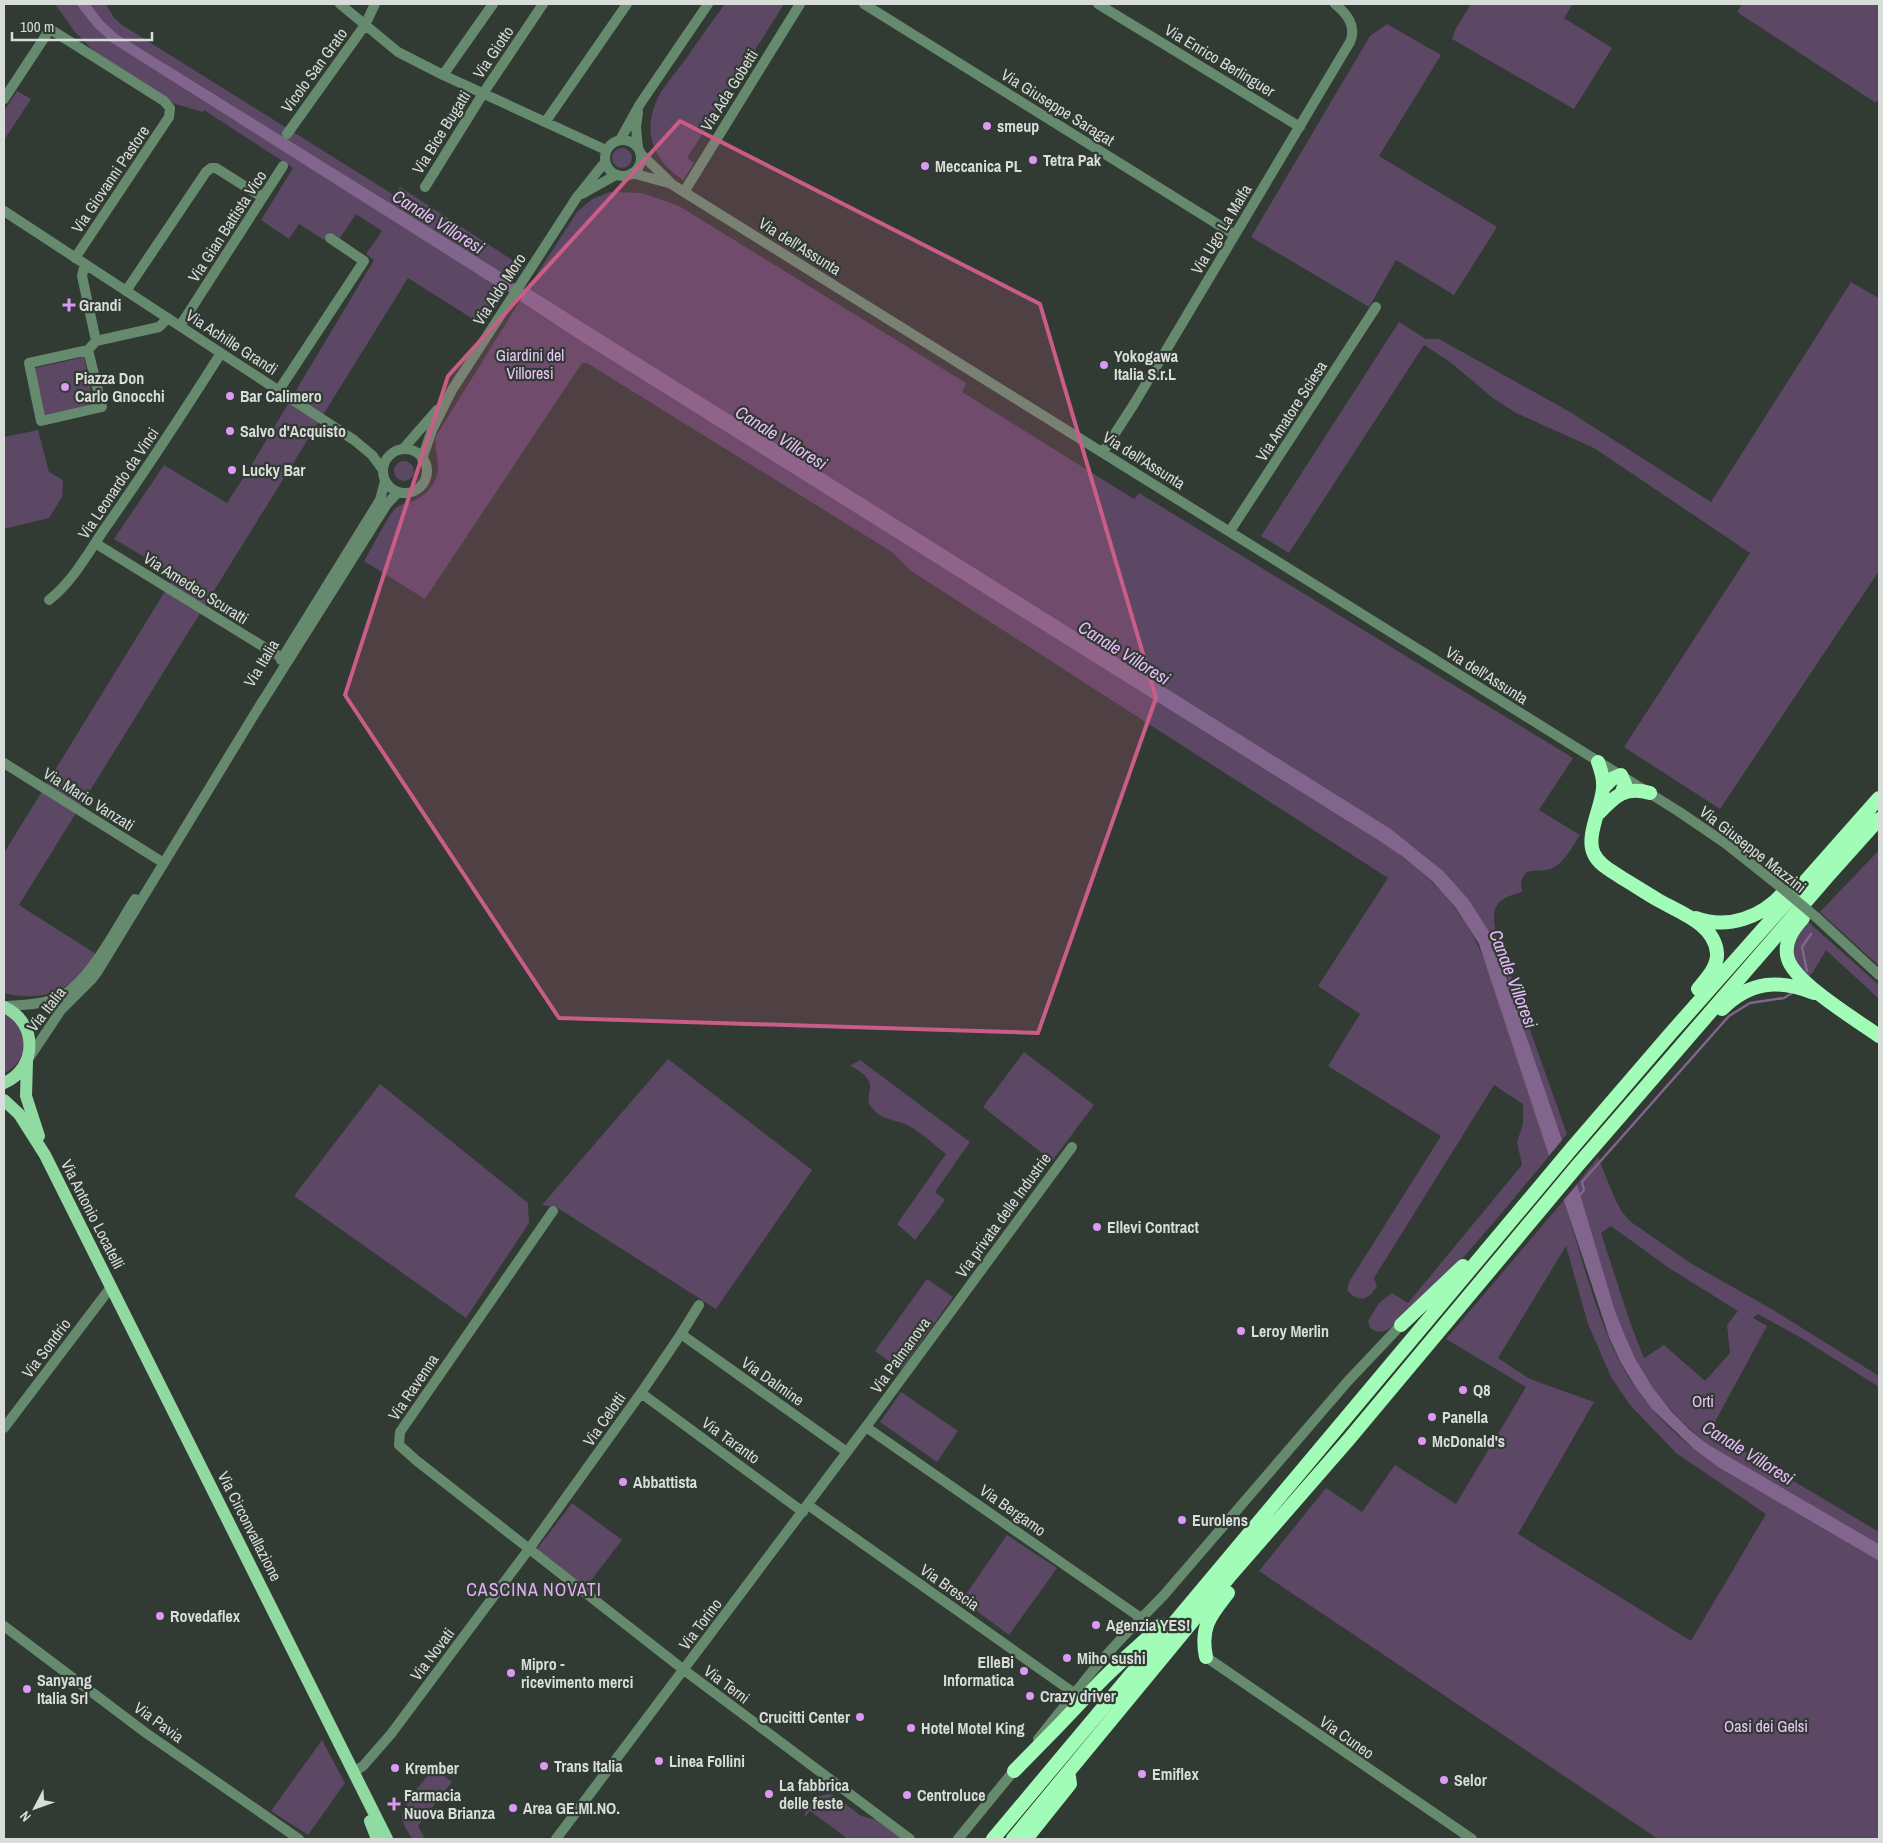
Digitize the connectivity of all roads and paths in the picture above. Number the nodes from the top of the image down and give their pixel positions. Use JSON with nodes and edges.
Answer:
{"nodes":[{"id":1,"x":340,"y":4,"type":"edge"},
{"id":2,"x":374,"y":4,"type":"edge"},
{"id":3,"x":493,"y":4,"type":"edge"},
{"id":4,"x":543,"y":4,"type":"edge"},
{"id":5,"x":627,"y":4,"type":"edge"},
{"id":6,"x":708,"y":4,"type":"edge"},
{"id":7,"x":800,"y":4,"type":"edge"},
{"id":8,"x":864,"y":4,"type":"edge"},
{"id":9,"x":1098,"y":4,"type":"edge"},
{"id":10,"x":1335,"y":4,"type":"edge"},
{"id":11,"x":365,"y":25,"type":"junction"},
{"id":12,"x":443,"y":75,"type":"junction"},
{"id":13,"x":484,"y":92,"type":"junction"},
{"id":14,"x":4,"y":99,"type":"edge"},
{"id":15,"x":640,"y":104,"type":"junction"},
{"id":16,"x":546,"y":121,"type":"junction"},
{"id":17,"x":1300,"y":127,"type":"junction"},
{"id":18,"x":287,"y":134,"type":"dead end"},
{"id":19,"x":620,"y":140,"type":"junction"},
{"id":20,"x":606,"y":150,"type":"junction"},
{"id":21,"x":639,"y":150,"type":"junction"},
{"id":22,"x":605,"y":162,"type":"junction"},
{"id":23,"x":283,"y":166,"type":"dead end"},
{"id":24,"x":632,"y":174,"type":"junction"},
{"id":25,"x":616,"y":175,"type":"junction"},
{"id":26,"x":673,"y":185,"type":"junction"},
{"id":27,"x":425,"y":187,"type":"dead end"},
{"id":28,"x":684,"y":192,"type":"junction"},
{"id":29,"x":577,"y":197,"type":"junction"},
{"id":30,"x":262,"y":198,"type":"junction"},
{"id":31,"x":5,"y":216,"type":"edge"},
{"id":32,"x":1235,"y":235,"type":"junction"},
{"id":33,"x":330,"y":238,"type":"dead end"},
{"id":34,"x":75,"y":258,"type":"junction"},
{"id":35,"x":85,"y":264,"type":"junction"},
{"id":36,"x":126,"y":291,"type":"junction"},
{"id":37,"x":1376,"y":307,"type":"dead end"},
{"id":38,"x":168,"y":318,"type":"junction"},
{"id":39,"x":180,"y":326,"type":"junction"},
{"id":40,"x":96,"y":341,"type":"junction"},
{"id":41,"x":88,"y":350,"type":"junction"},
{"id":42,"x":221,"y":353,"type":"junction"},
{"id":43,"x":279,"y":390,"type":"junction"},
{"id":44,"x":447,"y":398,"type":"junction"},
{"id":45,"x":354,"y":440,"type":"junction"},
{"id":46,"x":403,"y":449,"type":"junction"},
{"id":47,"x":1103,"y":452,"type":"junction"},
{"id":48,"x":390,"y":455,"type":"junction"},
{"id":49,"x":422,"y":459,"type":"junction"},
{"id":50,"x":384,"y":476,"type":"junction"},
{"id":51,"x":398,"y":492,"type":"junction"},
{"id":52,"x":1230,"y":531,"type":"junction"},
{"id":53,"x":95,"y":543,"type":"junction"},
{"id":54,"x":49,"y":600,"type":"dead end"},
{"id":55,"x":308,"y":630,"type":"junction"},
{"id":56,"x":282,"y":658,"type":"junction"},
{"id":57,"x":268,"y":693,"type":"junction"},
{"id":58,"x":1598,"y":762,"type":"junction"},
{"id":59,"x":4,"y":763,"type":"edge"},
{"id":60,"x":1620,"y":776,"type":"junction"},
{"id":61,"x":1603,"y":788,"type":"junction"},
{"id":62,"x":1621,"y":794,"type":"junction"},
{"id":63,"x":1650,"y":794,"type":"junction"},
{"id":64,"x":1879,"y":798,"type":"edge"},
{"id":65,"x":1598,"y":814,"type":"junction"},
{"id":66,"x":1879,"y":819,"type":"edge"},
{"id":67,"x":183,"y":830,"type":"junction"},
{"id":68,"x":1843,"y":837,"type":"junction"},
{"id":69,"x":159,"y":860,"type":"junction"},
{"id":70,"x":1828,"y":876,"type":"junction"},
{"id":71,"x":140,"y":902,"type":"junction"},
{"id":72,"x":1686,"y":915,"type":"junction"},
{"id":73,"x":1879,"y":975,"type":"edge"},
{"id":74,"x":1824,"y":997,"type":"junction"},
{"id":75,"x":4,"y":1006,"type":"edge"},
{"id":76,"x":1670,"y":1034,"type":"junction"},
{"id":77,"x":1879,"y":1036,"type":"edge"},
{"id":78,"x":1682,"y":1044,"type":"junction"},
{"id":79,"x":27,"y":1061,"type":"junction"},
{"id":80,"x":4,"y":1083,"type":"edge"},
{"id":81,"x":4,"y":1100,"type":"edge"},
{"id":82,"x":1072,"y":1147,"type":"dead end"},
{"id":83,"x":45,"y":1155,"type":"junction"},
{"id":84,"x":1546,"y":1179,"type":"junction"},
{"id":85,"x":553,"y":1211,"type":"dead end"},
{"id":86,"x":111,"y":1287,"type":"junction"},
{"id":87,"x":958,"y":1301,"type":"joint"},
{"id":88,"x":699,"y":1305,"type":"dead end"},
{"id":89,"x":1401,"y":1325,"type":"joint"},
{"id":90,"x":681,"y":1334,"type":"junction"},
{"id":91,"x":641,"y":1393,"type":"junction"},
{"id":92,"x":866,"y":1426,"type":"junction"},
{"id":93,"x":4,"y":1428,"type":"edge"},
{"id":94,"x":847,"y":1452,"type":"junction"},
{"id":95,"x":805,"y":1509,"type":"junction"},
{"id":96,"x":1236,"y":1547,"type":"junction"},
{"id":97,"x":529,"y":1549,"type":"junction"},
{"id":98,"x":1229,"y":1577,"type":"junction"},
{"id":99,"x":1141,"y":1618,"type":"junction"},
{"id":100,"x":4,"y":1626,"type":"edge"},
{"id":101,"x":1206,"y":1657,"type":"joint"},
{"id":102,"x":684,"y":1670,"type":"junction"},
{"id":103,"x":1074,"y":1693,"type":"junction"},
{"id":104,"x":1014,"y":1771,"type":"junction"},
{"id":105,"x":1068,"y":1771,"type":"junction"},
{"id":106,"x":356,"y":1776,"type":"junction"},
{"id":107,"x":959,"y":1837,"type":"edge"},
{"id":108,"x":298,"y":1839,"type":"edge"},
{"id":109,"x":377,"y":1839,"type":"edge"},
{"id":110,"x":388,"y":1839,"type":"edge"},
{"id":111,"x":556,"y":1839,"type":"edge"},
{"id":112,"x":910,"y":1839,"type":"edge"},
{"id":113,"x":992,"y":1839,"type":"edge"},
{"id":114,"x":1013,"y":1839,"type":"edge"},
{"id":115,"x":1026,"y":1839,"type":"edge"},
{"id":116,"x":1472,"y":1839,"type":"edge"}],
"edges":[{"from":1,"to":11,"type":"street"},
{"from":2,"to":11,"type":"street","name":"Vicolo San Grato"},
{"from":3,"to":12,"type":"street"},
{"from":4,"to":13,"type":"street","name":"Via Giotto"},
{"from":5,"to":16,"type":"street"},
{"from":6,"to":15,"type":"street"},
{"from":7,"to":28,"type":"street","name":"Via Ada Gobetti"},
{"from":8,"to":32,"type":"street","name":"Via Giuseppe Saragat"},
{"from":9,"to":17,"type":"street","name":"Via Enrico Berlinguer"},
{"from":10,"to":17,"type":"street","name":"Via Ugo La Malfa"},
{"from":11,"to":12,"type":"street"},
{"from":11,"to":18,"type":"street","name":"Vicolo San Grato"},
{"from":12,"to":13,"type":"street"},
{"from":13,"to":16,"type":"street"},
{"from":13,"to":27,"type":"street","name":"Via Bice Bugatti"},
{"from":14,"to":34,"type":"street","name":"Via Giovanni Pastore"},
{"from":15,"to":19,"type":"street"},
{"from":15,"to":21,"type":"street"},
{"from":16,"to":20,"type":"street"},
{"from":17,"to":32,"type":"street","name":"Via Ugo La Malfa"},
{"from":19,"to":20,"type":"street"},
{"from":19,"to":21,"type":"street"},
{"from":20,"to":22,"type":"street"},
{"from":21,"to":24,"type":"street"},
{"from":21,"to":26,"type":"street","name":"Via dell'Assunta"},
{"from":22,"to":25,"type":"street"},
{"from":22,"to":29,"type":"street","name":"Via Aldo Moro"},
{"from":23,"to":30,"type":"street","name":"Via Gian Battista Vico"},
{"from":24,"to":25,"type":"street"},
{"from":24,"to":26,"type":"street","name":"Via dell'Assunta"},
{"from":25,"to":29,"type":"street","name":"Via Aldo Moro"},
{"from":26,"to":28,"type":"street","name":"Via dell'Assunta"},
{"from":28,"to":47,"type":"street","name":"Via dell'Assunta"},
{"from":29,"to":44,"type":"street","name":"Via Aldo Moro"},
{"from":30,"to":36,"type":"street"},
{"from":30,"to":39,"type":"street","name":"Via Gian Battista Vico"},
{"from":31,"to":34,"type":"street","name":"Via Achille Grandi"},
{"from":32,"to":47,"type":"street","name":"Via Ugo La Malfa"},
{"from":33,"to":43,"type":"street"},
{"from":34,"to":35,"type":"street","name":"Via Achille Grandi"},
{"from":35,"to":36,"type":"street","name":"Via Achille Grandi"},
{"from":35,"to":40,"type":"street"},
{"from":36,"to":38,"type":"street","name":"Via Achille Grandi"},
{"from":37,"to":52,"type":"street","name":"Via Amatore Sciesa"},
{"from":38,"to":39,"type":"street","name":"Via Achille Grandi"},
{"from":38,"to":40,"type":"street","name":"Via Achille Grandi"},
{"from":39,"to":42,"type":"street","name":"Via Achille Grandi"},
{"from":40,"to":41,"type":"street"},
{"from":41,"to":41,"type":"street"},
{"from":42,"to":43,"type":"street","name":"Via Achille Grandi"},
{"from":42,"to":53,"type":"street","name":"Via Leonardo da Vinci"},
{"from":43,"to":45,"type":"street","name":"Via Achille Grandi"},
{"from":44,"to":46,"type":"street","name":"Via Aldo Moro"},
{"from":44,"to":49,"type":"street","name":"Via Aldo Moro"},
{"from":45,"to":48,"type":"street","name":"Via Achille Grandi"},
{"from":45,"to":50,"type":"street","name":"Via Achille Grandi"},
{"from":46,"to":48,"type":"street"},
{"from":46,"to":49,"type":"street"},
{"from":47,"to":52,"type":"street","name":"Via dell'Assunta"},
{"from":48,"to":50,"type":"street"},
{"from":49,"to":51,"type":"street"},
{"from":50,"to":51,"type":"street"},
{"from":50,"to":56,"type":"street","name":"Via Italia"},
{"from":51,"to":55,"type":"street","name":"Via Italia"},
{"from":52,"to":58,"type":"street","name":"Via dell'Assunta"},
{"from":53,"to":54,"type":"street","name":"Via Leonardo da Vinci"},
{"from":53,"to":56,"type":"street","name":"Via Amedeo Scuratti"},
{"from":55,"to":56,"type":"street"},
{"from":55,"to":57,"type":"street","name":"Via Italia"},
{"from":56,"to":57,"type":"street"},
{"from":56,"to":69,"type":"street","name":"Via Italia"},
{"from":57,"to":67,"type":"street","name":"Via Italia"},
{"from":58,"to":60,"type":"street","name":"Via Giuseppe Mazzini"},
{"from":58,"to":61,"type":"highway"},
{"from":59,"to":69,"type":"street","name":"Via Mario Vanzati"},
{"from":60,"to":61,"type":"highway"},
{"from":60,"to":62,"type":"highway"},
{"from":60,"to":63,"type":"street","name":"Via Giuseppe Mazzini"},
{"from":61,"to":65,"type":"highway"},
{"from":62,"to":63,"type":"highway"},
{"from":62,"to":65,"type":"highway"},
{"from":63,"to":73,"type":"street","name":"Via Giuseppe Mazzini","bridge":true},
{"from":64,"to":68,"type":"highway"},
{"from":65,"to":72,"type":"highway"},
{"from":66,"to":70,"type":"highway"},
{"from":67,"to":69,"type":"street","name":"Via Italia"},
{"from":67,"to":71,"type":"street","name":"Via Italia"},
{"from":68,"to":72,"type":"highway"},
{"from":68,"to":76,"type":"highway"},
{"from":69,"to":71,"type":"street","name":"Via Italia"},
{"from":69,"to":75,"type":"street","name":"Via Italia"},
{"from":70,"to":74,"type":"highway"},
{"from":70,"to":78,"type":"highway"},
{"from":71,"to":79,"type":"street","name":"Via Italia"},
{"from":72,"to":76,"type":"highway"},
{"from":74,"to":77,"type":"highway"},
{"from":74,"to":78,"type":"highway"},
{"from":75,"to":79,"type":"main road","name":"Via Antonio Locatelli"},
{"from":76,"to":84,"type":"highway"},
{"from":78,"to":98,"type":"highway"},
{"from":79,"to":80,"type":"main road"},
{"from":79,"to":83,"type":"main road","name":"Via Antonio Locatelli"},
{"from":81,"to":83,"type":"main road","name":"Via Antonio Locatelli"},
{"from":82,"to":87,"type":"street","name":"Via privata delle Industrie"},
{"from":83,"to":86,"type":"main road","name":"Via Antonio Locatelli"},
{"from":84,"to":89,"type":"highway"},
{"from":84,"to":96,"type":"highway"},
{"from":85,"to":97,"type":"street","name":"Via Ravenna"},
{"from":86,"to":93,"type":"street","name":"Via Sondrio"},
{"from":86,"to":106,"type":"main road","name":"Via Circonvallazione"},
{"from":87,"to":92,"type":"street","name":"Via Palmanova"},
{"from":88,"to":90,"type":"street","name":"Via Celotti"},
{"from":89,"to":99,"type":"street"},
{"from":90,"to":91,"type":"street","name":"Via Celotti"},
{"from":90,"to":94,"type":"street","name":"Via Dalmine"},
{"from":91,"to":95,"type":"street","name":"Via Taranto"},
{"from":91,"to":97,"type":"street","name":"Via Celotti"},
{"from":92,"to":94,"type":"street","name":"Via Torino"},
{"from":92,"to":99,"type":"street","name":"Via Bergamo"},
{"from":94,"to":95,"type":"street","name":"Via Torino"},
{"from":95,"to":102,"type":"street","name":"Via Torino"},
{"from":95,"to":103,"type":"street","name":"Via Brescia"},
{"from":96,"to":104,"type":"highway"},
{"from":96,"to":113,"type":"highway"},
{"from":97,"to":102,"type":"street","name":"Via Terni"},
{"from":97,"to":106,"type":"street","name":"Via Novati"},
{"from":98,"to":101,"type":"highway"},
{"from":98,"to":105,"type":"highway"},
{"from":99,"to":103,"type":"street"},
{"from":100,"to":108,"type":"street","name":"Via Pavia"},
{"from":101,"to":116,"type":"street","name":"Via Cuneo"},
{"from":102,"to":111,"type":"street","name":"Via Torino"},
{"from":102,"to":112,"type":"street","name":"Via Terni"},
{"from":103,"to":104,"type":"street"},
{"from":104,"to":107,"type":"street"},
{"from":105,"to":114,"type":"highway"},
{"from":105,"to":115,"type":"highway"},
{"from":106,"to":109,"type":"main road","name":"Via Circonvallazione"},
{"from":106,"to":110,"type":"main road","name":"Via Circonvallazione"}]}
